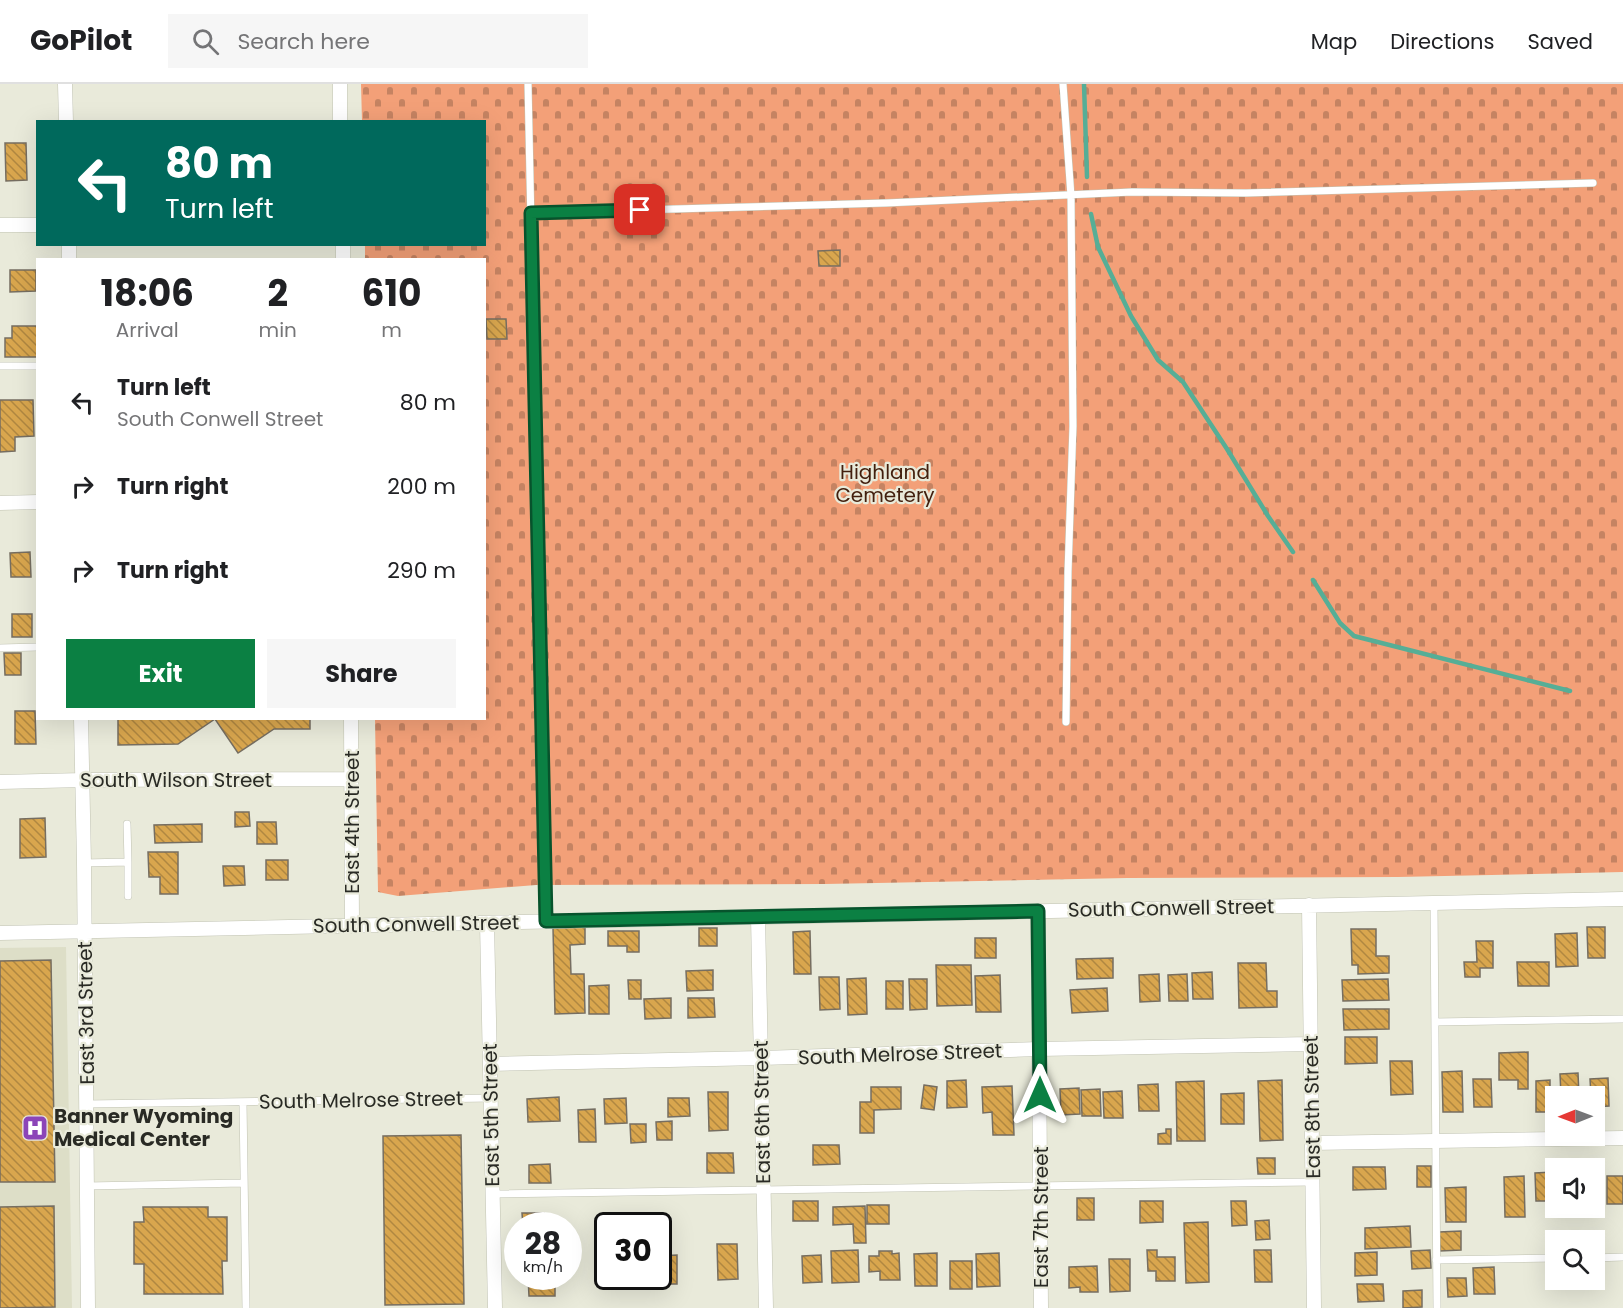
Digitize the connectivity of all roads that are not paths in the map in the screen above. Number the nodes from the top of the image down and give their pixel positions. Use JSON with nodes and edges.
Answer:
{"nodes":[{"id":1,"x":65,"y":84,"type":"edge"},
{"id":2,"x":339,"y":84,"type":"edge"},
{"id":3,"x":528,"y":84,"type":"edge"},
{"id":4,"x":1063,"y":84,"type":"edge"},
{"id":5,"x":66,"y":120,"type":"edge"},
{"id":6,"x":340,"y":120,"type":"edge"},
{"id":7,"x":1593,"y":183,"type":"dead end"},
{"id":8,"x":1071,"y":196,"type":"junction"},
{"id":9,"x":531,"y":213,"type":"junction"},
{"id":10,"x":0,"y":225,"type":"edge"},
{"id":11,"x":36,"y":225,"type":"edge"},
{"id":12,"x":0,"y":366,"type":"edge"},
{"id":13,"x":36,"y":366,"type":"edge"},
{"id":14,"x":36,"y":502,"type":"edge"},
{"id":15,"x":0,"y":503,"type":"edge"},
{"id":16,"x":36,"y":647,"type":"edge"},
{"id":17,"x":0,"y":648,"type":"edge"},
{"id":18,"x":81,"y":720,"type":"edge"},
{"id":19,"x":351,"y":720,"type":"edge"},
{"id":20,"x":1066,"y":722,"type":"dead end"},
{"id":21,"x":352,"y":779,"type":"junction"},
{"id":22,"x":83,"y":780,"type":"junction"},
{"id":23,"x":0,"y":782,"type":"edge"},
{"id":24,"x":127,"y":824,"type":"dead end"},
{"id":25,"x":128,"y":862,"type":"junction"},
{"id":26,"x":84,"y":863,"type":"junction"},
{"id":27,"x":128,"y":896,"type":"dead end"},
{"id":28,"x":1623,"y":898,"type":"edge"},
{"id":29,"x":1434,"y":903,"type":"junction"},
{"id":30,"x":1309,"y":905,"type":"junction"},
{"id":31,"x":1038,"y":911,"type":"junction"},
{"id":32,"x":758,"y":917,"type":"junction"},
{"id":33,"x":546,"y":921,"type":"junction"},
{"id":34,"x":487,"y":923,"type":"junction"},
{"id":35,"x":352,"y":926,"type":"junction"},
{"id":36,"x":85,"y":931,"type":"junction"},
{"id":37,"x":0,"y":933,"type":"edge"},
{"id":38,"x":1623,"y":1019,"type":"edge"},
{"id":39,"x":1435,"y":1022,"type":"junction"},
{"id":40,"x":1311,"y":1044,"type":"junction"},
{"id":41,"x":1039,"y":1049,"type":"junction"},
{"id":42,"x":761,"y":1058,"type":"junction"},
{"id":43,"x":490,"y":1064,"type":"junction"},
{"id":44,"x":491,"y":1098,"type":"junction"},
{"id":45,"x":243,"y":1102,"type":"junction"},
{"id":46,"x":87,"y":1104,"type":"junction"},
{"id":47,"x":1623,"y":1138,"type":"edge"},
{"id":48,"x":1436,"y":1141,"type":"junction"},
{"id":49,"x":1312,"y":1143,"type":"junction"},
{"id":50,"x":1313,"y":1182,"type":"junction"},
{"id":51,"x":244,"y":1183,"type":"junction"},
{"id":52,"x":87,"y":1186,"type":"junction"},
{"id":53,"x":1040,"y":1187,"type":"junction"},
{"id":54,"x":764,"y":1191,"type":"junction"},
{"id":55,"x":493,"y":1194,"type":"junction"},
{"id":56,"x":1623,"y":1257,"type":"edge"},
{"id":57,"x":1545,"y":1258,"type":"edge"},
{"id":58,"x":1605,"y":1258,"type":"edge"},
{"id":59,"x":1436,"y":1260,"type":"junction"},
{"id":60,"x":88,"y":1308,"type":"edge"},
{"id":61,"x":246,"y":1308,"type":"edge"},
{"id":62,"x":495,"y":1308,"type":"edge"},
{"id":63,"x":766,"y":1308,"type":"edge"},
{"id":64,"x":1041,"y":1308,"type":"edge"},
{"id":65,"x":1314,"y":1308,"type":"edge"},
{"id":66,"x":1437,"y":1308,"type":"edge"}],
"edges":[{"from":1,"to":5,"type":"street"},
{"from":2,"to":6,"type":"street"},
{"from":3,"to":9,"type":"lane"},
{"from":4,"to":8,"type":"lane"},
{"from":7,"to":8,"type":"lane"},
{"from":8,"to":9,"type":"lane"},
{"from":8,"to":20,"type":"lane"},
{"from":9,"to":33,"type":"lane"},
{"from":10,"to":11,"type":"street"},
{"from":12,"to":13,"type":"lane"},
{"from":14,"to":15,"type":"street"},
{"from":16,"to":17,"type":"lane"},
{"from":18,"to":22,"type":"street","name":"East 3rd Street"},
{"from":19,"to":21,"type":"street","name":"East 4th Street"},
{"from":21,"to":22,"type":"street","name":"South Wilson Street"},
{"from":21,"to":35,"type":"street","name":"East 4th Street"},
{"from":22,"to":23,"type":"street","name":"South Wilson Street"},
{"from":22,"to":26,"type":"street","name":"East 3rd Street"},
{"from":24,"to":25,"type":"lane"},
{"from":25,"to":26,"type":"lane"},
{"from":25,"to":27,"type":"lane"},
{"from":26,"to":36,"type":"street","name":"East 3rd Street"},
{"from":28,"to":29,"type":"street","name":"South Conwell Street"},
{"from":29,"to":30,"type":"street","name":"South Conwell Street"},
{"from":29,"to":39,"type":"lane"},
{"from":30,"to":31,"type":"street","name":"South Conwell Street"},
{"from":30,"to":40,"type":"street","name":"East 8th Street"},
{"from":31,"to":32,"type":"street","name":"South Conwell Street"},
{"from":31,"to":41,"type":"street","name":"East 7th Street"},
{"from":32,"to":33,"type":"street","name":"South Conwell Street"},
{"from":32,"to":42,"type":"street","name":"East 6th Street"},
{"from":33,"to":34,"type":"street","name":"South Conwell Street"},
{"from":34,"to":35,"type":"street","name":"South Conwell Street"},
{"from":34,"to":43,"type":"street","name":"East 5th Street"},
{"from":35,"to":36,"type":"street","name":"South Conwell Street"},
{"from":36,"to":37,"type":"street","name":"South Conwell Street"},
{"from":36,"to":46,"type":"street","name":"East 3rd Street"},
{"from":38,"to":39,"type":"lane"},
{"from":39,"to":48,"type":"lane"},
{"from":40,"to":41,"type":"street","name":"South Melrose Street"},
{"from":40,"to":49,"type":"street","name":"East 8th Street"},
{"from":41,"to":42,"type":"street","name":"South Melrose Street"},
{"from":41,"to":53,"type":"street","name":"East 7th Street"},
{"from":42,"to":43,"type":"street","name":"South Melrose Street"},
{"from":42,"to":54,"type":"street","name":"East 6th Street"},
{"from":43,"to":44,"type":"street","name":"East 5th Street"},
{"from":44,"to":45,"type":"lane","name":"South Melrose Street"},
{"from":44,"to":55,"type":"street","name":"East 5th Street"},
{"from":45,"to":46,"type":"lane","name":"South Melrose Street"},
{"from":45,"to":51,"type":"lane"},
{"from":46,"to":52,"type":"street","name":"East 3rd Street"},
{"from":47,"to":48,"type":"street"},
{"from":48,"to":49,"type":"street"},
{"from":48,"to":59,"type":"lane"},
{"from":49,"to":50,"type":"street","name":"East 8th Street"},
{"from":50,"to":53,"type":"lane"},
{"from":50,"to":65,"type":"street","name":"East 8th Street"},
{"from":51,"to":52,"type":"lane"},
{"from":51,"to":61,"type":"lane"},
{"from":52,"to":60,"type":"street","name":"East 3rd Street"},
{"from":53,"to":54,"type":"lane"},
{"from":53,"to":64,"type":"street","name":"East 7th Street"},
{"from":54,"to":55,"type":"lane"},
{"from":54,"to":63,"type":"street","name":"East 6th Street"},
{"from":55,"to":62,"type":"street","name":"East 5th Street"},
{"from":56,"to":58,"type":"lane"},
{"from":57,"to":59,"type":"lane"},
{"from":59,"to":66,"type":"lane"}]}
